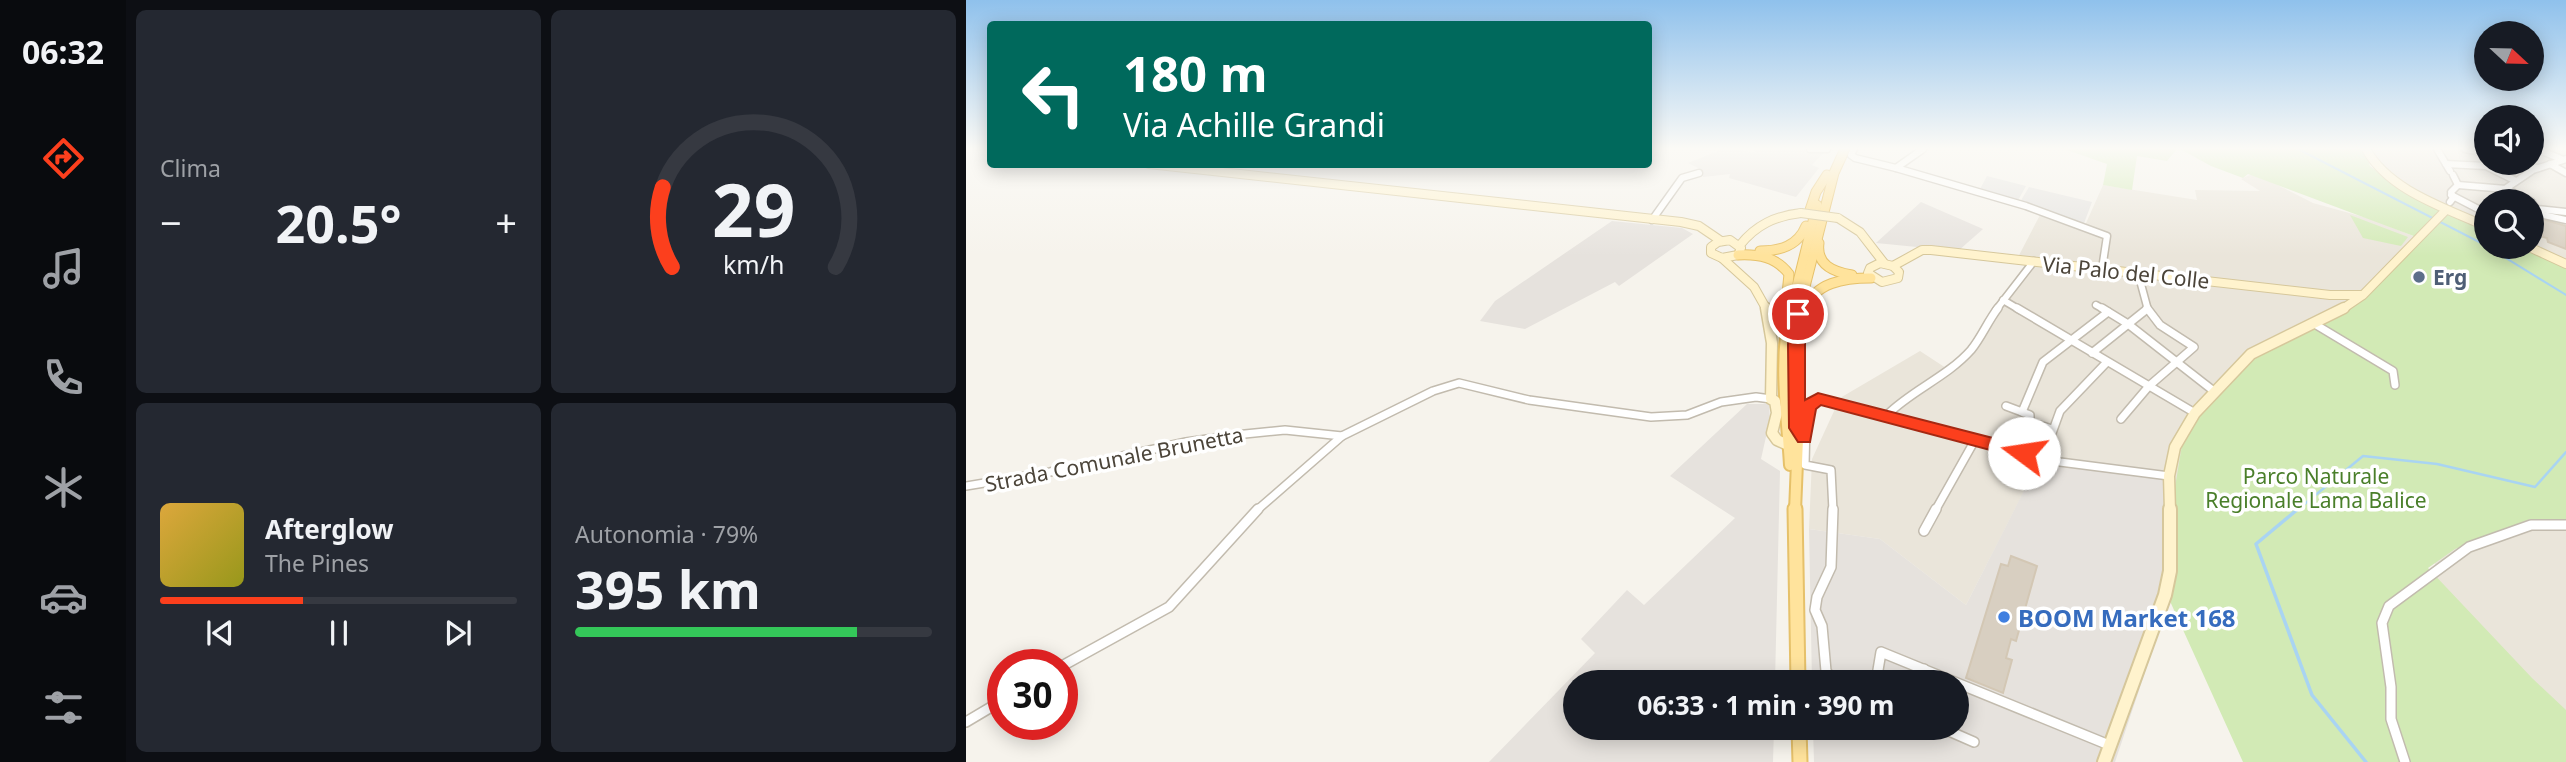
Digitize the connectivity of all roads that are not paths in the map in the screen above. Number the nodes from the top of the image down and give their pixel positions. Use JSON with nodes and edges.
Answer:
{"nodes":[{"id":1,"x":1334,"y":185,"type":"edge"},
{"id":2,"x":1677,"y":185,"type":"edge"},
{"id":3,"x":1821,"y":185,"type":"edge"},
{"id":4,"x":1824,"y":185,"type":"edge"},
{"id":5,"x":1831,"y":185,"type":"edge"},
{"id":6,"x":1953,"y":185,"type":"edge"},
{"id":7,"x":2408,"y":185,"type":"edge"},
{"id":8,"x":2458,"y":185,"type":"joint"},
{"id":9,"x":2509,"y":185,"type":"edge"},
{"id":10,"x":1830,"y":188,"type":"junction"},
{"id":11,"x":2505,"y":189,"type":"joint"},
{"id":12,"x":2448,"y":203,"type":"junction"},
{"id":13,"x":2474,"y":209,"type":"edge"},
{"id":14,"x":2544,"y":209,"type":"edge"},
{"id":15,"x":2566,"y":212,"type":"edge"},
{"id":16,"x":2544,"y":213,"type":"edge"},
{"id":17,"x":2474,"y":219,"type":"edge"},
{"id":18,"x":1652,"y":220,"type":"junction"},
{"id":19,"x":2566,"y":220,"type":"edge"},
{"id":20,"x":1675,"y":222,"type":"junction"},
{"id":21,"x":1751,"y":232,"type":"junction"},
{"id":22,"x":1724,"y":240,"type":"junction"},
{"id":23,"x":1711,"y":247,"type":"junction"},
{"id":24,"x":1738,"y":251,"type":"junction"},
{"id":25,"x":2544,"y":254,"type":"edge"},
{"id":26,"x":1722,"y":258,"type":"junction"},
{"id":27,"x":2034,"y":261,"type":"junction"},
{"id":28,"x":2566,"y":264,"type":"edge"},
{"id":29,"x":1882,"y":268,"type":"junction"},
{"id":30,"x":2102,"y":269,"type":"junction"},
{"id":31,"x":1739,"y":271,"type":"junction"},
{"id":32,"x":2138,"y":273,"type":"junction"},
{"id":33,"x":2330,"y":295,"type":"junction"},
{"id":34,"x":2363,"y":295,"type":"junction"},
{"id":35,"x":2003,"y":300,"type":"junction"},
{"id":36,"x":2350,"y":304,"type":"junction"},
{"id":37,"x":2096,"y":305,"type":"dead end"},
{"id":38,"x":2147,"y":309,"type":"junction"},
{"id":39,"x":2108,"y":312,"type":"junction"},
{"id":40,"x":2313,"y":323,"type":"junction"},
{"id":41,"x":2128,"y":324,"type":"junction"},
{"id":42,"x":2070,"y":340,"type":"junction"},
{"id":43,"x":2092,"y":353,"type":"junction"},
{"id":44,"x":2176,"y":361,"type":"junction"},
{"id":45,"x":2107,"y":362,"type":"junction"},
{"id":46,"x":2395,"y":385,"type":"dead end"},
{"id":47,"x":2149,"y":386,"type":"junction"},
{"id":48,"x":1796,"y":388,"type":"junction"},
{"id":49,"x":2215,"y":392,"type":"junction"},
{"id":50,"x":1771,"y":399,"type":"junction"},
{"id":51,"x":1787,"y":405,"type":"junction"},
{"id":52,"x":2006,"y":406,"type":"dead end"},
{"id":53,"x":2022,"y":412,"type":"junction"},
{"id":54,"x":2195,"y":413,"type":"junction"},
{"id":55,"x":1887,"y":415,"type":"junction"},
{"id":56,"x":2121,"y":419,"type":"dead end"},
{"id":57,"x":2031,"y":422,"type":"junction"},
{"id":58,"x":2052,"y":429,"type":"junction"},
{"id":59,"x":1801,"y":433,"type":"junction"},
{"id":60,"x":1342,"y":436,"type":"junction"},
{"id":61,"x":1975,"y":440,"type":"junction"},
{"id":62,"x":1790,"y":446,"type":"junction"},
{"id":63,"x":2005,"y":448,"type":"junction"},
{"id":64,"x":2043,"y":458,"type":"junction"},
{"id":65,"x":2169,"y":476,"type":"junction"},
{"id":66,"x":966,"y":486,"type":"edge"},
{"id":67,"x":1795,"y":516,"type":"junction"},
{"id":68,"x":2566,"y":526,"type":"edge"},
{"id":69,"x":1924,"y":531,"type":"dead end"},
{"id":70,"x":1078,"y":657,"type":"edge"},
{"id":71,"x":1920,"y":667,"type":"junction"},
{"id":72,"x":1798,"y":670,"type":"edge"},
{"id":73,"x":1825,"y":670,"type":"edge"},
{"id":74,"x":1878,"y":670,"type":"edge"},
{"id":75,"x":1920,"y":670,"type":"edge"},
{"id":76,"x":987,"y":710,"type":"edge"},
{"id":77,"x":966,"y":722,"type":"edge"},
{"id":78,"x":1969,"y":739,"type":"edge"},
{"id":79,"x":1799,"y":740,"type":"edge"},
{"id":80,"x":1974,"y":741,"type":"dead end"},
{"id":81,"x":2109,"y":745,"type":"junction"},
{"id":82,"x":1800,"y":762,"type":"edge"},
{"id":83,"x":2104,"y":762,"type":"edge"},
{"id":84,"x":2405,"y":762,"type":"edge"}],
"edges":[{"from":1,"to":18,"type":"street"},
{"from":2,"to":18,"type":"street"},
{"from":3,"to":24,"type":"main road"},
{"from":4,"to":51,"type":"main road"},
{"from":5,"to":10,"type":"main road"},
{"from":6,"to":30,"type":"street"},
{"from":7,"to":12,"type":"street"},
{"from":8,"to":11,"type":"street"},
{"from":8,"to":12,"type":"street"},
{"from":9,"to":11,"type":"street"},
{"from":10,"to":29,"type":"main road"},
{"from":10,"to":48,"type":"main road"},
{"from":12,"to":13,"type":"street"},
{"from":12,"to":17,"type":"street"},
{"from":12,"to":34,"type":"street"},
{"from":14,"to":15,"type":"street"},
{"from":16,"to":19,"type":"street"},
{"from":18,"to":20,"type":"street"},
{"from":20,"to":22,"type":"street"},
{"from":20,"to":23,"type":"street"},
{"from":21,"to":22,"type":"street"},
{"from":21,"to":24,"type":"street"},
{"from":21,"to":29,"type":"street","bridge":true},
{"from":22,"to":23,"type":"street"},
{"from":22,"to":24,"type":"street"},
{"from":23,"to":26,"type":"street"},
{"from":24,"to":26,"type":"street"},
{"from":24,"to":31,"type":"street"},
{"from":24,"to":51,"type":"main road"},
{"from":25,"to":28,"type":"street"},
{"from":26,"to":31,"type":"street"},
{"from":27,"to":29,"type":"street","name":"Via Palo del Colle"},
{"from":27,"to":30,"type":"street","name":"Via Palo del Colle"},
{"from":27,"to":35,"type":"street"},
{"from":29,"to":48,"type":"main road"},
{"from":30,"to":32,"type":"street","name":"Via Palo del Colle"},
{"from":31,"to":50,"type":"street"},
{"from":32,"to":33,"type":"street","name":"Via Palo del Colle"},
{"from":32,"to":38,"type":"street"},
{"from":33,"to":34,"type":"street","name":"Via Palo del Colle"},
{"from":33,"to":36,"type":"street","name":"Via Palo del Colle"},
{"from":34,"to":36,"type":"street"},
{"from":35,"to":42,"type":"street"},
{"from":35,"to":55,"type":"street"},
{"from":36,"to":40,"type":"street"},
{"from":37,"to":39,"type":"street"},
{"from":38,"to":41,"type":"street"},
{"from":38,"to":44,"type":"street"},
{"from":39,"to":41,"type":"street"},
{"from":39,"to":42,"type":"street"},
{"from":40,"to":46,"type":"street"},
{"from":40,"to":49,"type":"street"},
{"from":41,"to":43,"type":"street"},
{"from":41,"to":44,"type":"street"},
{"from":42,"to":43,"type":"street"},
{"from":42,"to":53,"type":"street"},
{"from":43,"to":45,"type":"street"},
{"from":44,"to":47,"type":"street"},
{"from":44,"to":49,"type":"street"},
{"from":45,"to":47,"type":"street"},
{"from":45,"to":58,"type":"street"},
{"from":47,"to":54,"type":"street"},
{"from":47,"to":56,"type":"street"},
{"from":48,"to":59,"type":"main road"},
{"from":49,"to":54,"type":"street"},
{"from":50,"to":60,"type":"street"},
{"from":50,"to":62,"type":"street"},
{"from":51,"to":62,"type":"main road"},
{"from":52,"to":53,"type":"street"},
{"from":53,"to":57,"type":"street"},
{"from":54,"to":65,"type":"street"},
{"from":55,"to":59,"type":"street"},
{"from":55,"to":61,"type":"street"},
{"from":57,"to":58,"type":"street"},
{"from":57,"to":63,"type":"street"},
{"from":58,"to":64,"type":"street"},
{"from":59,"to":67,"type":"main road"},
{"from":59,"to":73,"type":"street"},
{"from":60,"to":66,"type":"street","name":"Strada Comunale Brunetta"},
{"from":60,"to":70,"type":"street"},
{"from":61,"to":63,"type":"street"},
{"from":61,"to":69,"type":"street"},
{"from":62,"to":67,"type":"main road"},
{"from":63,"to":64,"type":"street"},
{"from":64,"to":65,"type":"street"},
{"from":65,"to":81,"type":"street"},
{"from":67,"to":72,"type":"main road"},
{"from":68,"to":84,"type":"street"},
{"from":71,"to":74,"type":"street"},
{"from":71,"to":75,"type":"street"},
{"from":71,"to":81,"type":"street"},
{"from":76,"to":77,"type":"street"},
{"from":78,"to":80,"type":"street"},
{"from":79,"to":82,"type":"main road"},
{"from":81,"to":83,"type":"street"}]}
